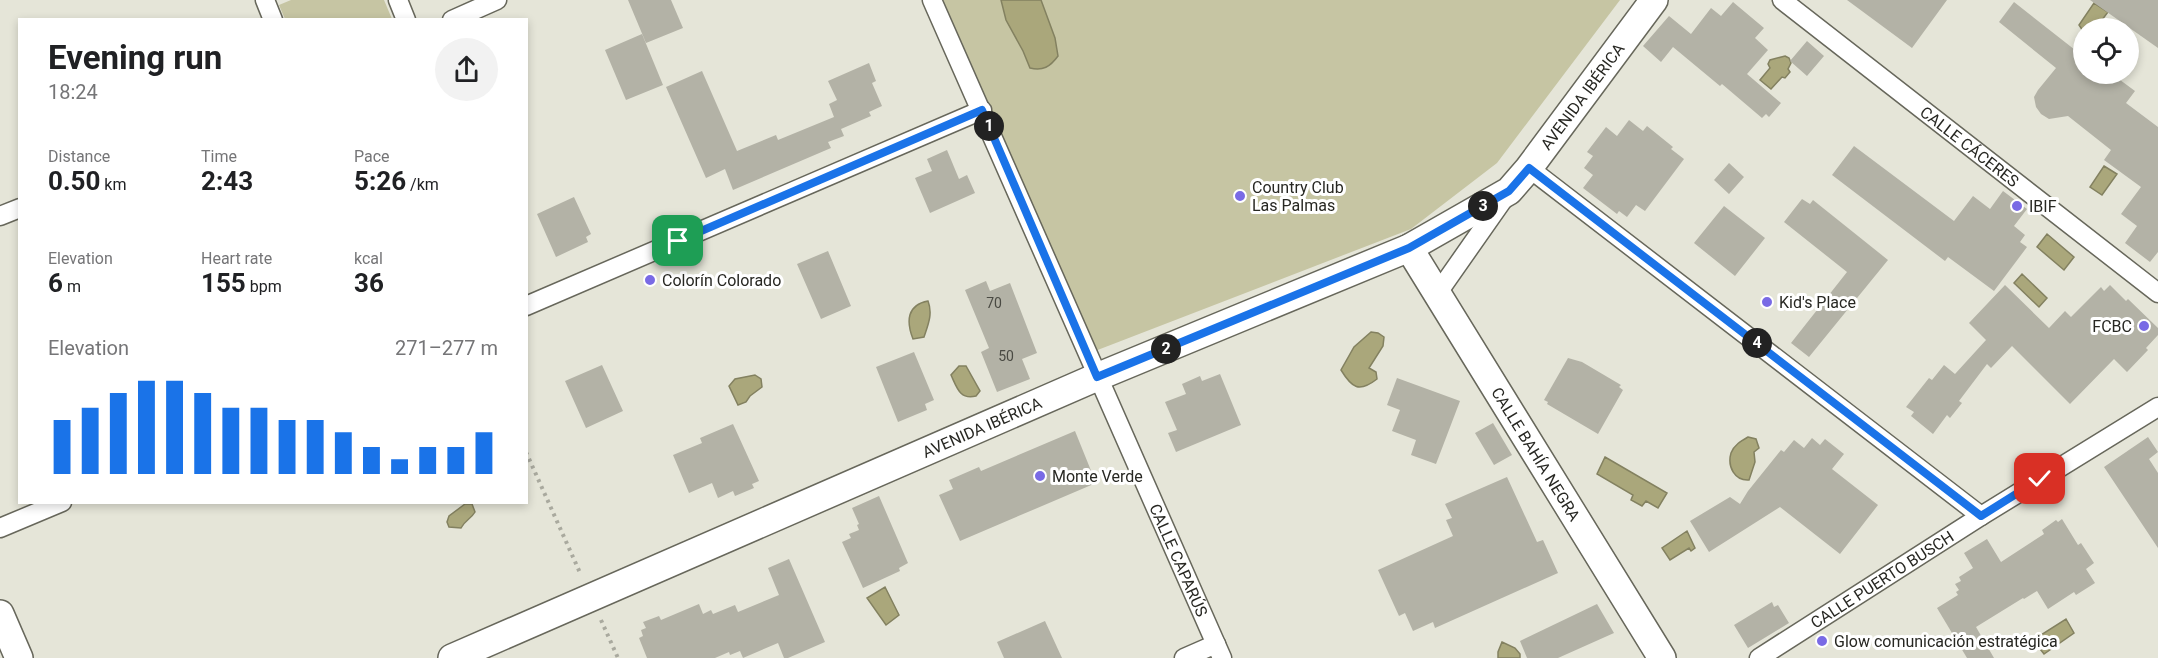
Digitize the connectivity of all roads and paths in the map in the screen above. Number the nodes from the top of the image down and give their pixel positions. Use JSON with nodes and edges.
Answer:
{"nodes":[{"id":1,"x":265,"y":0,"type":"edge"},
{"id":2,"x":398,"y":0,"type":"edge"},
{"id":3,"x":497,"y":0,"type":"edge"},
{"id":4,"x":932,"y":0,"type":"edge"},
{"id":5,"x":1654,"y":0,"type":"edge"},
{"id":6,"x":1782,"y":0,"type":"edge"},
{"id":7,"x":272,"y":18,"type":"edge"},
{"id":8,"x":405,"y":18,"type":"edge"},
{"id":9,"x":456,"y":18,"type":"edge"},
{"id":10,"x":982,"y":110,"type":"junction"},
{"id":11,"x":1529,"y":168,"type":"junction"},
{"id":12,"x":1509,"y":191,"type":"junction"},
{"id":13,"x":18,"y":209,"type":"edge"},
{"id":14,"x":0,"y":216,"type":"edge"},
{"id":15,"x":1409,"y":248,"type":"junction"},
{"id":16,"x":2158,"y":293,"type":"edge"},
{"id":17,"x":1437,"y":294,"type":"junction"},
{"id":18,"x":528,"y":305,"type":"edge"},
{"id":19,"x":1097,"y":377,"type":"junction"},
{"id":20,"x":2158,"y":407,"type":"edge"},
{"id":21,"x":528,"y":456,"type":"edge"},
{"id":22,"x":57,"y":504,"type":"edge"},
{"id":23,"x":1981,"y":516,"type":"junction"},
{"id":24,"x":0,"y":528,"type":"edge"},
{"id":25,"x":591,"y":598,"type":"junction"},
{"id":26,"x":0,"y":614,"type":"edge"},
{"id":27,"x":1219,"y":651,"type":"edge"},
{"id":28,"x":20,"y":658,"type":"edge"},
{"id":29,"x":452,"y":658,"type":"edge"},
{"id":30,"x":618,"y":658,"type":"edge"},
{"id":31,"x":1184,"y":658,"type":"edge"},
{"id":32,"x":1662,"y":658,"type":"edge"},
{"id":33,"x":1759,"y":658,"type":"edge"}],
"edges":[{"from":1,"to":7,"type":"street"},
{"from":2,"to":8,"type":"street"},
{"from":3,"to":9,"type":"street"},
{"from":4,"to":10,"type":"street","name":"CALLE CAPARÚS"},
{"from":5,"to":11,"type":"street","name":"AVENIDA IBÉRICA"},
{"from":6,"to":16,"type":"street","name":"CALLE CÁCERES"},
{"from":10,"to":18,"type":"street"},
{"from":10,"to":19,"type":"street","name":"CALLE CAPARÚS"},
{"from":11,"to":12,"type":"street","name":"AVENIDA IBÉRICA"},
{"from":11,"to":23,"type":"street"},
{"from":12,"to":15,"type":"street","name":"AVENIDA IBÉRICA"},
{"from":12,"to":17,"type":"street","name":"AVENIDA IBÉRICA"},
{"from":13,"to":14,"type":"street"},
{"from":15,"to":17,"type":"street","name":"CALLE BAHÍA NEGRA"},
{"from":15,"to":19,"type":"street","name":"AVENIDA IBÉRICA"},
{"from":17,"to":32,"type":"street","name":"CALLE BAHÍA NEGRA"},
{"from":19,"to":25,"type":"street","name":"AVENIDA IBÉRICA"},
{"from":19,"to":27,"type":"street","name":"CALLE CAPARÚS"},
{"from":20,"to":23,"type":"street","name":"CALLE PUERTO BUSCH"},
{"from":21,"to":25,"type":"path"},
{"from":22,"to":24,"type":"street"},
{"from":23,"to":33,"type":"street","name":"CALLE PUERTO BUSCH"},
{"from":25,"to":29,"type":"street","name":"AVENIDA IBÉRICA"},
{"from":25,"to":30,"type":"path"},
{"from":26,"to":28,"type":"street"},
{"from":27,"to":31,"type":"street"}]}
